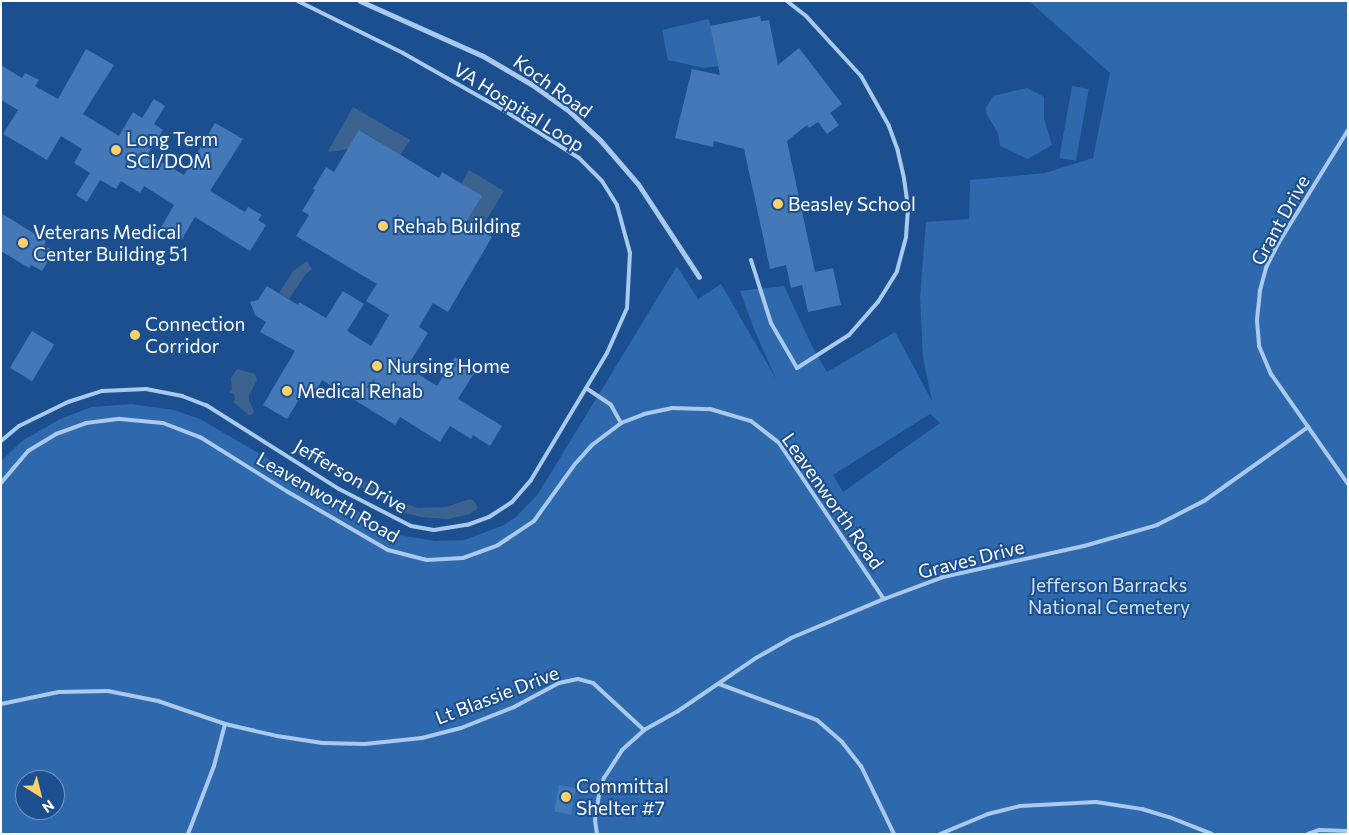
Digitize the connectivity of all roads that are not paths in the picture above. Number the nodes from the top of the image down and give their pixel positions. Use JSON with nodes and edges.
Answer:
{"nodes":[{"id":1,"x":298,"y":1,"type":"edge"},
{"id":2,"x":360,"y":1,"type":"edge"},
{"id":3,"x":787,"y":1,"type":"edge"},
{"id":4,"x":1348,"y":130,"type":"edge"},
{"id":5,"x":751,"y":260,"type":"dead end"},
{"id":6,"x":699,"y":277,"type":"dead end"},
{"id":7,"x":627,"y":308,"type":"joint"},
{"id":8,"x":586,"y":388,"type":"junction"},
{"id":9,"x":621,"y":423,"type":"junction"},
{"id":10,"x":1308,"y":427,"type":"junction"},
{"id":11,"x":1,"y":441,"type":"edge"},
{"id":12,"x":1,"y":483,"type":"edge"},
{"id":13,"x":1348,"y":484,"type":"edge"},
{"id":14,"x":884,"y":599,"type":"junction"},
{"id":15,"x":719,"y":684,"type":"junction"},
{"id":16,"x":1,"y":704,"type":"edge"},
{"id":17,"x":225,"y":724,"type":"junction"},
{"id":18,"x":644,"y":730,"type":"junction"},
{"id":19,"x":1348,"y":831,"type":"edge"},
{"id":20,"x":188,"y":834,"type":"edge"},
{"id":21,"x":597,"y":834,"type":"edge"},
{"id":22,"x":894,"y":834,"type":"edge"},
{"id":23,"x":940,"y":834,"type":"edge"},
{"id":24,"x":1212,"y":834,"type":"edge"},
{"id":25,"x":1308,"y":834,"type":"edge"}],
"edges":[{"from":1,"to":7,"type":"lane","name":"VA Hospital Loop"},
{"from":2,"to":6,"type":"street","name":"Koch Road"},
{"from":3,"to":5,"type":"lane"},
{"from":4,"to":10,"type":"lane","name":"Grant Drive"},
{"from":7,"to":8,"type":"lane","name":"Jefferson Drive"},
{"from":8,"to":9,"type":"lane"},
{"from":8,"to":11,"type":"lane","name":"Jefferson Drive"},
{"from":9,"to":12,"type":"lane","name":"Leavenworth Road"},
{"from":9,"to":14,"type":"lane","name":"Leavenworth Road"},
{"from":10,"to":13,"type":"lane","name":"Grant Drive"},
{"from":10,"to":14,"type":"lane","name":"Graves Drive"},
{"from":14,"to":15,"type":"lane","name":"Graves Drive"},
{"from":15,"to":18,"type":"lane","name":"Graves Drive"},
{"from":15,"to":22,"type":"lane"},
{"from":16,"to":17,"type":"lane","name":"Lt Blassie Drive"},
{"from":17,"to":18,"type":"lane","name":"Lt Blassie Drive"},
{"from":17,"to":20,"type":"lane"},
{"from":18,"to":21,"type":"lane","name":"Graves Drive"},
{"from":19,"to":25,"type":"lane"},
{"from":23,"to":24,"type":"lane"}]}
